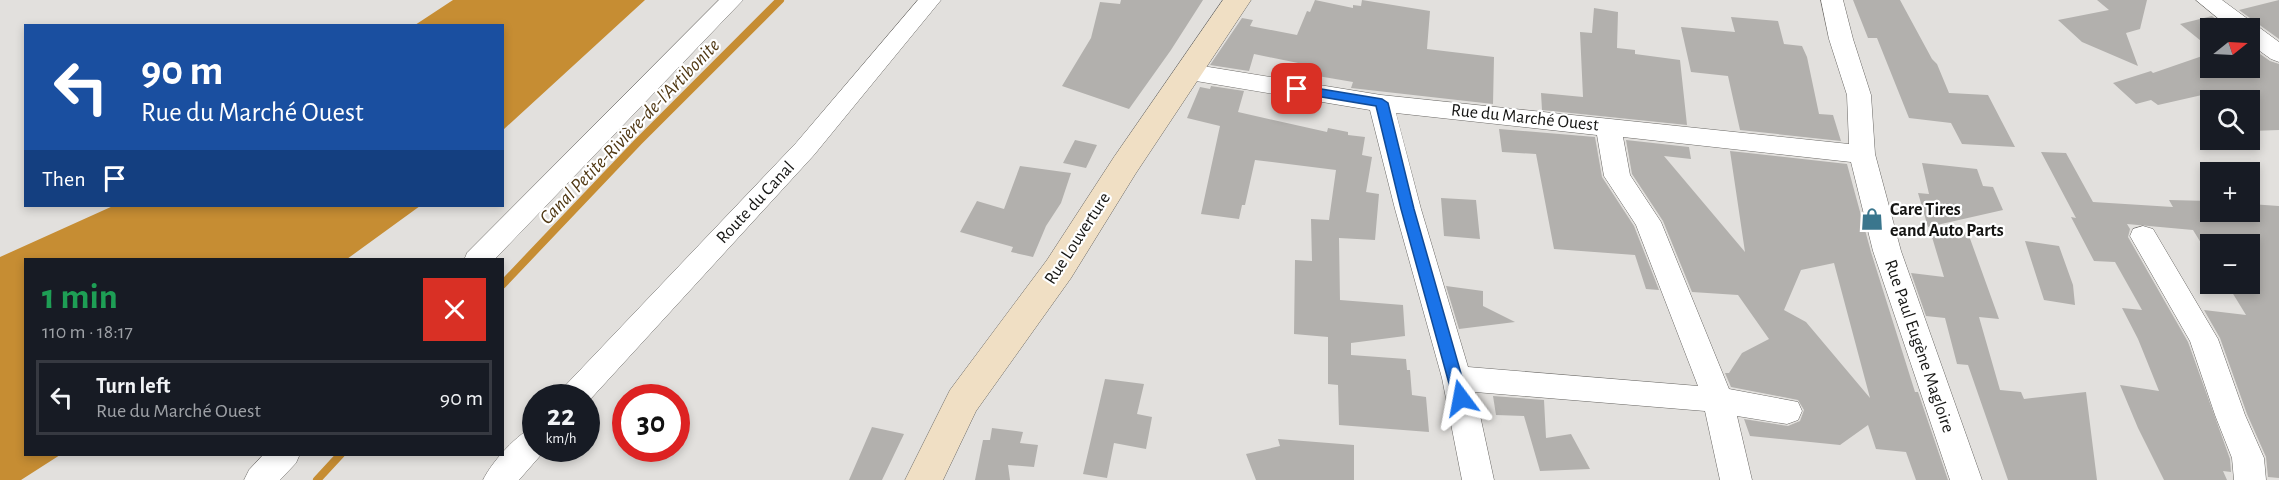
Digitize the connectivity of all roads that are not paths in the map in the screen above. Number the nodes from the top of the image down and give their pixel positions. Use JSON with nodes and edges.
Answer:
{"nodes":[{"id":1,"x":732,"y":0,"type":"edge"},
{"id":2,"x":930,"y":0,"type":"edge"},
{"id":3,"x":1237,"y":0,"type":"edge"},
{"id":4,"x":1832,"y":0,"type":"edge"},
{"id":5,"x":2221,"y":2,"type":"edge"},
{"id":6,"x":2236,"y":18,"type":"edge"},
{"id":7,"x":2260,"y":40,"type":"edge"},
{"id":8,"x":2279,"y":54,"type":"edge"},
{"id":9,"x":1190,"y":72,"type":"junction"},
{"id":10,"x":1382,"y":103,"type":"junction"},
{"id":11,"x":1608,"y":126,"type":"junction"},
{"id":12,"x":1862,"y":154,"type":"junction"},
{"id":13,"x":2143,"y":236,"type":"dead end"},
{"id":14,"x":479,"y":258,"type":"edge"},
{"id":15,"x":1457,"y":378,"type":"junction"},
{"id":16,"x":586,"y":384,"type":"edge"},
{"id":17,"x":1718,"y":400,"type":"junction"},
{"id":18,"x":1787,"y":411,"type":"dead end"},
{"id":19,"x":522,"y":455,"type":"edge"},
{"id":20,"x":283,"y":456,"type":"edge"},
{"id":21,"x":260,"y":480,"type":"edge"},
{"id":22,"x":499,"y":480,"type":"edge"},
{"id":23,"x":924,"y":480,"type":"edge"},
{"id":24,"x":1478,"y":480,"type":"edge"},
{"id":25,"x":1736,"y":480,"type":"edge"},
{"id":26,"x":1966,"y":480,"type":"edge"},
{"id":27,"x":2250,"y":480,"type":"edge"}],
"edges":[{"from":1,"to":14,"type":"street"},
{"from":2,"to":16,"type":"street","name":"Route du Canal"},
{"from":3,"to":9,"type":"main road","name":"Rue Louverture"},
{"from":4,"to":12,"type":"street","name":"Rue Paul Eugène Magloire"},
{"from":5,"to":6,"type":"street"},
{"from":7,"to":8,"type":"street"},
{"from":9,"to":10,"type":"street","name":"Rue du Marché Ouest"},
{"from":9,"to":23,"type":"main road","name":"Rue Louverture"},
{"from":10,"to":11,"type":"street","name":"Rue du Marché Ouest"},
{"from":10,"to":15,"type":"street"},
{"from":11,"to":12,"type":"street","name":"Rue du Marché Ouest"},
{"from":11,"to":17,"type":"street"},
{"from":12,"to":26,"type":"street","name":"Rue Paul Eugène Magloire"},
{"from":13,"to":27,"type":"street"},
{"from":15,"to":17,"type":"street"},
{"from":15,"to":24,"type":"street"},
{"from":17,"to":18,"type":"street"},
{"from":17,"to":25,"type":"street"},
{"from":19,"to":22,"type":"street"},
{"from":20,"to":21,"type":"street"}]}
